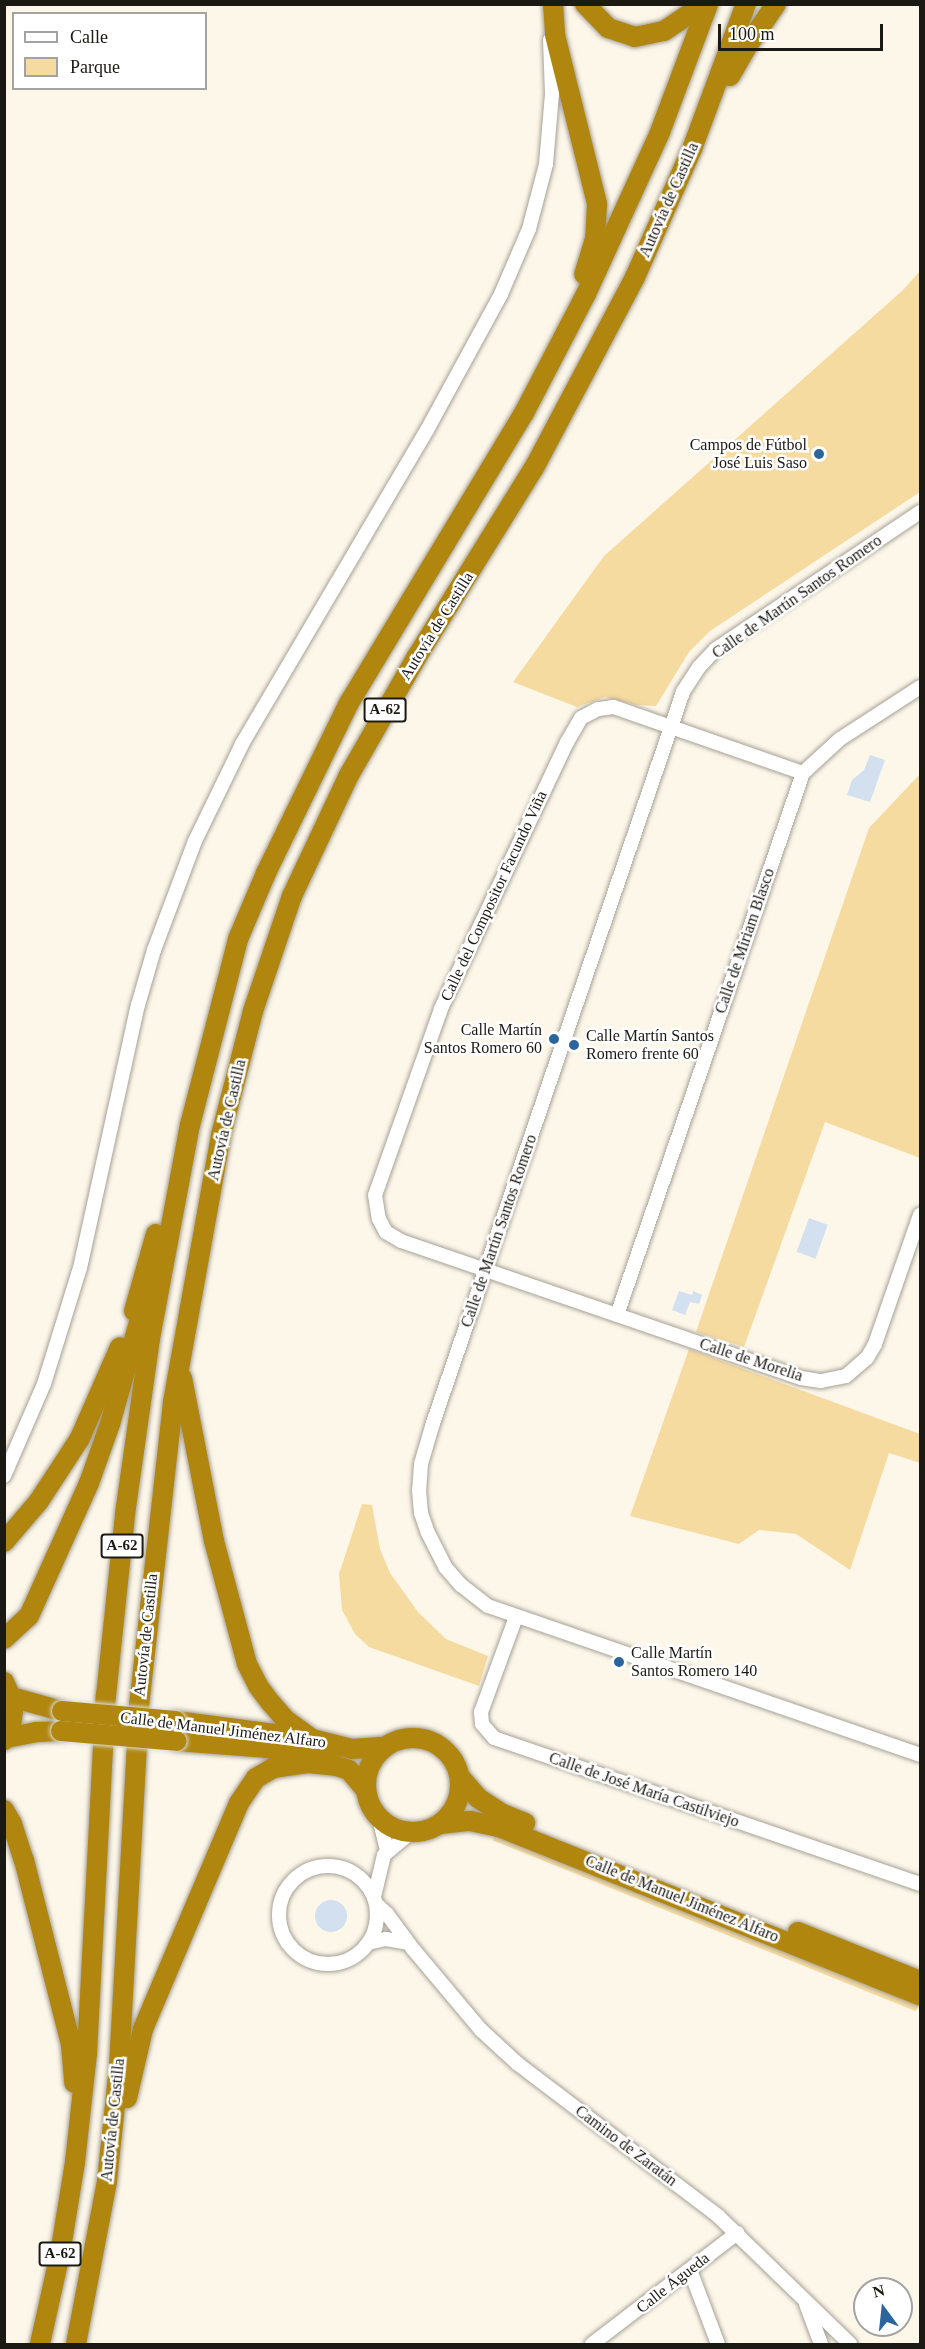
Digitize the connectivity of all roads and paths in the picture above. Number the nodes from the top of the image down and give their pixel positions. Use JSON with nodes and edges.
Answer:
{"nodes":[{"id":1,"x":547,"y":4,"type":"edge"},
{"id":2,"x":553,"y":4,"type":"edge"},
{"id":3,"x":585,"y":4,"type":"edge"},
{"id":4,"x":695,"y":4,"type":"edge"},
{"id":5,"x":708,"y":4,"type":"edge"},
{"id":6,"x":746,"y":4,"type":"edge"},
{"id":7,"x":776,"y":4,"type":"edge"},
{"id":8,"x":712,"y":97,"type":"junction"},
{"id":9,"x":539,"y":386,"type":"junction"},
{"id":10,"x":921,"y":512,"type":"edge"},
{"id":11,"x":921,"y":687,"type":"edge"},
{"id":12,"x":670,"y":727,"type":"junction"},
{"id":13,"x":803,"y":773,"type":"junction"},
{"id":14,"x":238,"y":939,"type":"junction"},
{"id":15,"x":921,"y":1215,"type":"edge"},
{"id":16,"x":156,"y":1233,"type":"junction"},
{"id":17,"x":486,"y":1270,"type":"junction"},
{"id":18,"x":617,"y":1315,"type":"junction"},
{"id":19,"x":180,"y":1370,"type":"junction"},
{"id":20,"x":4,"y":1476,"type":"edge"},
{"id":21,"x":4,"y":1542,"type":"edge"},
{"id":22,"x":516,"y":1617,"type":"junction"},
{"id":23,"x":4,"y":1639,"type":"edge"},
{"id":24,"x":8,"y":1689,"type":"edge"},
{"id":25,"x":61,"y":1721,"type":"junction"},
{"id":26,"x":5,"y":1739,"type":"edge"},
{"id":27,"x":312,"y":1739,"type":"junction"},
{"id":28,"x":384,"y":1747,"type":"junction"},
{"id":29,"x":921,"y":1755,"type":"edge"},
{"id":30,"x":338,"y":1766,"type":"junction"},
{"id":31,"x":460,"y":1777,"type":"junction"},
{"id":32,"x":366,"y":1790,"type":"junction"},
{"id":33,"x":4,"y":1810,"type":"edge"},
{"id":34,"x":379,"y":1818,"type":"junction"},
{"id":35,"x":440,"y":1824,"type":"junction"},
{"id":36,"x":411,"y":1832,"type":"junction"},
{"id":37,"x":384,"y":1856,"type":"junction"},
{"id":38,"x":353,"y":1872,"type":"junction"},
{"id":39,"x":921,"y":1884,"type":"edge"},
{"id":40,"x":375,"y":1900,"type":"junction"},
{"id":41,"x":368,"y":1943,"type":"junction"},
{"id":42,"x":408,"y":1943,"type":"junction"},
{"id":43,"x":921,"y":1981,"type":"edge"},
{"id":44,"x":921,"y":1995,"type":"edge"},
{"id":45,"x":75,"y":2169,"type":"junction"},
{"id":46,"x":107,"y":2181,"type":"junction"},
{"id":47,"x":737,"y":2233,"type":"junction"},
{"id":48,"x":690,"y":2270,"type":"junction"},
{"id":49,"x":804,"y":2299,"type":"junction"},
{"id":50,"x":836,"y":2331,"type":"junction"},
{"id":51,"x":611,"y":2339,"type":"edge"},
{"id":52,"x":820,"y":2342,"type":"edge"},
{"id":53,"x":40,"y":2344,"type":"edge"},
{"id":54,"x":76,"y":2344,"type":"edge"},
{"id":55,"x":592,"y":2344,"type":"edge"},
{"id":56,"x":718,"y":2344,"type":"edge"},
{"id":57,"x":850,"y":2344,"type":"edge"}],
"edges":[{"from":1,"to":20,"type":"street"},
{"from":2,"to":9,"type":"highway"},
{"from":3,"to":4,"type":"highway"},
{"from":5,"to":9,"type":"highway","name":"Autovía de Castilla","number":"A-62"},
{"from":6,"to":8,"type":"highway","name":"Autovía de Castilla","number":"A-62"},
{"from":7,"to":8,"type":"highway"},
{"from":8,"to":19,"type":"highway","name":"Autovía de Castilla","number":"A-62"},
{"from":9,"to":14,"type":"highway","name":"Autovía de Castilla","number":"A-62"},
{"from":10,"to":12,"type":"street","name":"Calle de Martín Santos Romero"},
{"from":11,"to":13,"type":"street","name":"Calle de Miriam Blasco"},
{"from":12,"to":13,"type":"street","name":"Calle del Compositor Facundo Viña"},
{"from":12,"to":17,"type":"street","name":"Calle de Martín Santos Romero"},
{"from":12,"to":17,"type":"street","name":"Calle del Compositor Facundo Viña"},
{"from":13,"to":18,"type":"street","name":"Calle de Miriam Blasco"},
{"from":14,"to":16,"type":"highway"},
{"from":14,"to":45,"type":"highway","name":"Autovía de Castilla","number":"A-62"},
{"from":15,"to":18,"type":"street","name":"Calle de Morelia"},
{"from":16,"to":21,"type":"highway"},
{"from":16,"to":23,"type":"highway"},
{"from":17,"to":18,"type":"street","name":"Calle de Morelia"},
{"from":17,"to":22,"type":"street","name":"Calle de Martín Santos Romero"},
{"from":19,"to":27,"type":"highway"},
{"from":19,"to":46,"type":"highway","name":"Autovía de Castilla","number":"A-62"},
{"from":22,"to":29,"type":"street","name":"Calle de Martín Santos Romero"},
{"from":22,"to":39,"type":"street","name":"Calle de José María Castilviejo"},
{"from":24,"to":25,"type":"highway"},
{"from":24,"to":26,"type":"highway"},
{"from":25,"to":26,"type":"highway"},
{"from":25,"to":27,"type":"highway","name":"Calle de Manuel Jiménez Alfaro","bridge":true},
{"from":25,"to":30,"type":"highway","name":"Calle de Manuel Jiménez Alfaro","bridge":true},
{"from":27,"to":28,"type":"highway","name":"Calle de Manuel Jiménez Alfaro"},
{"from":28,"to":31,"type":"highway"},
{"from":28,"to":32,"type":"highway"},
{"from":30,"to":32,"type":"highway","name":"Calle de Manuel Jiménez Alfaro"},
{"from":30,"to":46,"type":"highway"},
{"from":31,"to":35,"type":"highway"},
{"from":31,"to":43,"type":"highway","name":"Calle de Manuel Jiménez Alfaro"},
{"from":32,"to":34,"type":"highway"},
{"from":33,"to":45,"type":"highway"},
{"from":34,"to":36,"type":"highway"},
{"from":34,"to":37,"type":"street"},
{"from":35,"to":36,"type":"highway"},
{"from":35,"to":44,"type":"highway","name":"Calle de Manuel Jiménez Alfaro"},
{"from":36,"to":37,"type":"street"},
{"from":37,"to":38,"type":"street"},
{"from":37,"to":40,"type":"street"},
{"from":38,"to":40,"type":"street"},
{"from":38,"to":41,"type":"street"},
{"from":40,"to":41,"type":"street"},
{"from":40,"to":42,"type":"street","name":"Camino de Zaratán"},
{"from":41,"to":42,"type":"street"},
{"from":42,"to":47,"type":"street","name":"Camino de Zaratán"},
{"from":45,"to":53,"type":"highway","name":"Autovía de Castilla","number":"A-62"},
{"from":46,"to":54,"type":"highway","name":"Autovía de Castilla","number":"A-62"},
{"from":47,"to":48,"type":"street","name":"Calle Águeda"},
{"from":47,"to":49,"type":"street","name":"Camino de Zaratán"},
{"from":48,"to":51,"type":"street","name":"Calle Águeda"},
{"from":48,"to":56,"type":"street"},
{"from":49,"to":50,"type":"street","name":"Camino de Zaratán"},
{"from":49,"to":52,"type":"street"},
{"from":50,"to":52,"type":"street"},
{"from":50,"to":57,"type":"street","name":"Camino de Zaratán"},
{"from":51,"to":55,"type":"street","name":"Calle Águeda"}]}
